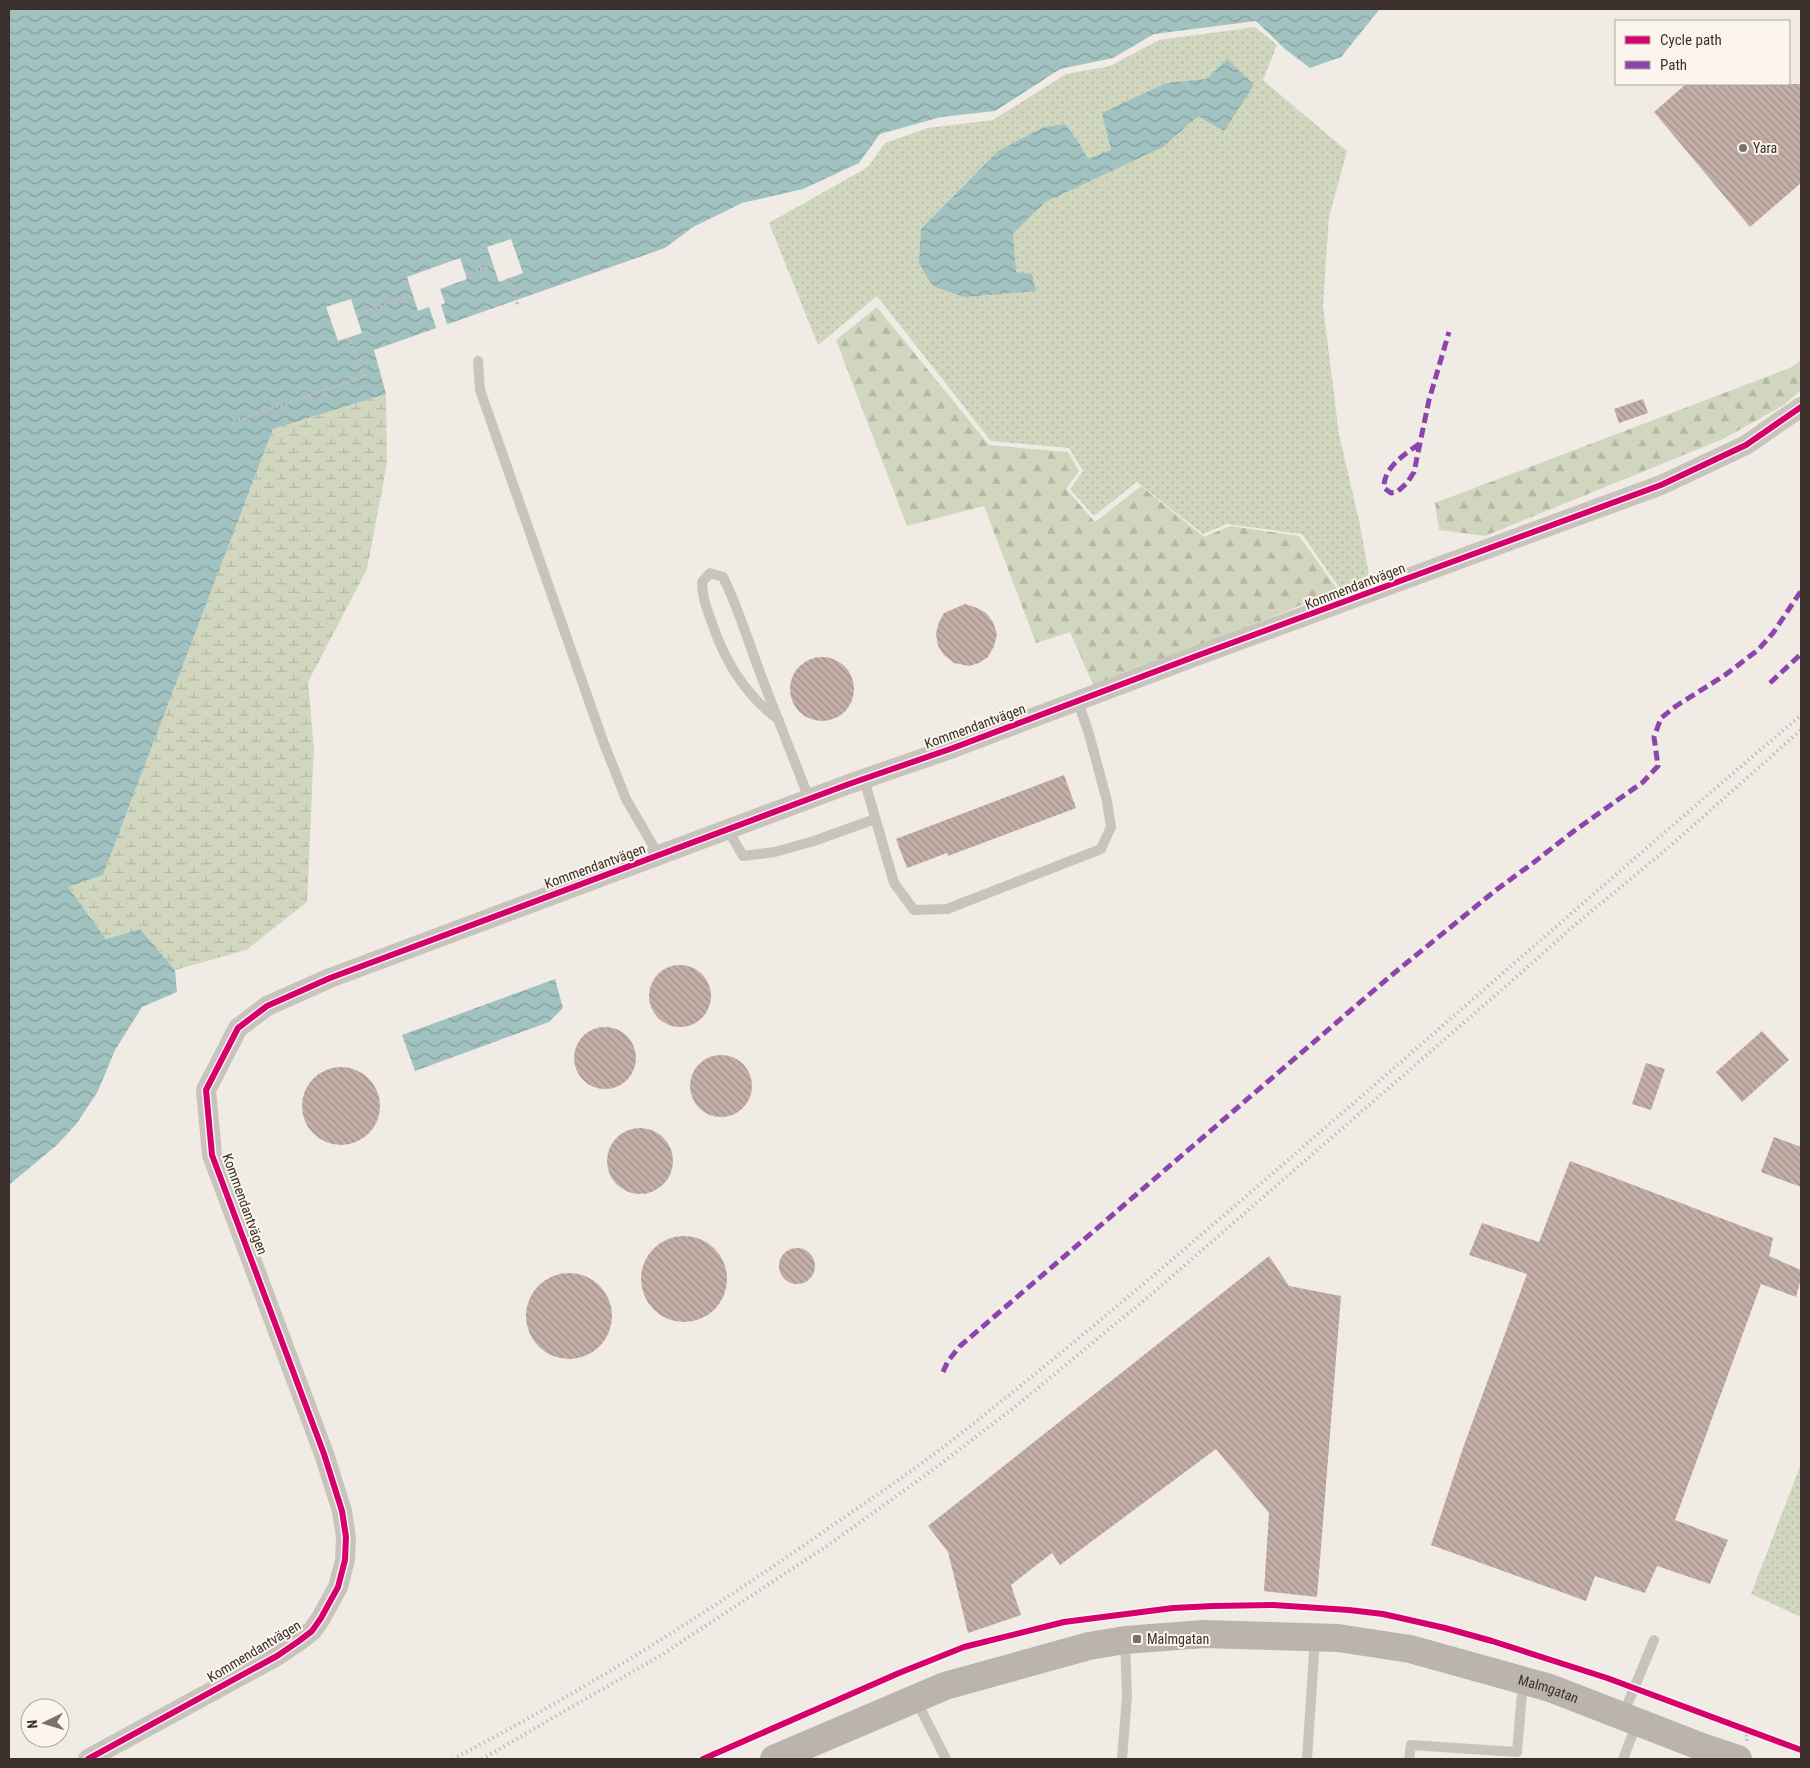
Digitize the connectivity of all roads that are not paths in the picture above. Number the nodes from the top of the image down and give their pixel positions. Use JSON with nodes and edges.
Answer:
{"nodes":[{"id":1,"x":478,"y":361,"type":"dead end"},
{"id":2,"x":1801,"y":407,"type":"edge"},
{"id":3,"x":1078,"y":702,"type":"junction"},
{"id":4,"x":778,"y":720,"type":"junction"},
{"id":5,"x":864,"y":779,"type":"junction"},
{"id":6,"x":809,"y":799,"type":"junction"},
{"id":7,"x":875,"y":820,"type":"junction"},
{"id":8,"x":728,"y":830,"type":"junction"},
{"id":9,"x":659,"y":856,"type":"junction"},
{"id":10,"x":1315,"y":1637,"type":"junction"},
{"id":11,"x":1125,"y":1640,"type":"junction"},
{"id":12,"x":1654,"y":1640,"type":"dead end"},
{"id":13,"x":1523,"y":1680,"type":"junction"},
{"id":14,"x":915,"y":1698,"type":"junction"},
{"id":15,"x":1630,"y":1718,"type":"junction"},
{"id":16,"x":88,"y":1759,"type":"edge"},
{"id":17,"x":774,"y":1759,"type":"edge"},
{"id":18,"x":946,"y":1759,"type":"edge"},
{"id":19,"x":1122,"y":1759,"type":"edge"},
{"id":20,"x":1307,"y":1759,"type":"edge"},
{"id":21,"x":1409,"y":1759,"type":"edge"},
{"id":22,"x":1623,"y":1759,"type":"edge"},
{"id":23,"x":1738,"y":1759,"type":"edge"}],
"edges":[{"from":1,"to":9,"type":"lane"},
{"from":2,"to":3,"type":"street","name":"Kommendantvägen"},
{"from":3,"to":5,"type":"street","name":"Kommendantvägen"},
{"from":3,"to":7,"type":"lane"},
{"from":4,"to":4,"type":"lane"},
{"from":4,"to":6,"type":"lane"},
{"from":5,"to":6,"type":"street","name":"Kommendantvägen"},
{"from":5,"to":7,"type":"lane"},
{"from":6,"to":8,"type":"street","name":"Kommendantvägen"},
{"from":7,"to":8,"type":"lane"},
{"from":8,"to":9,"type":"street","name":"Kommendantvägen"},
{"from":9,"to":16,"type":"street","name":"Kommendantvägen"},
{"from":10,"to":11,"type":"street","name":"Malmgatan"},
{"from":10,"to":13,"type":"street","name":"Malmgatan"},
{"from":10,"to":20,"type":"lane"},
{"from":11,"to":14,"type":"street","name":"Malmgatan"},
{"from":11,"to":19,"type":"lane"},
{"from":12,"to":15,"type":"lane"},
{"from":13,"to":15,"type":"street","name":"Malmgatan"},
{"from":13,"to":21,"type":"lane"},
{"from":14,"to":17,"type":"street","name":"Malmgatan"},
{"from":14,"to":18,"type":"lane"},
{"from":15,"to":22,"type":"lane"},
{"from":15,"to":23,"type":"street","name":"Malmgatan"}]}
